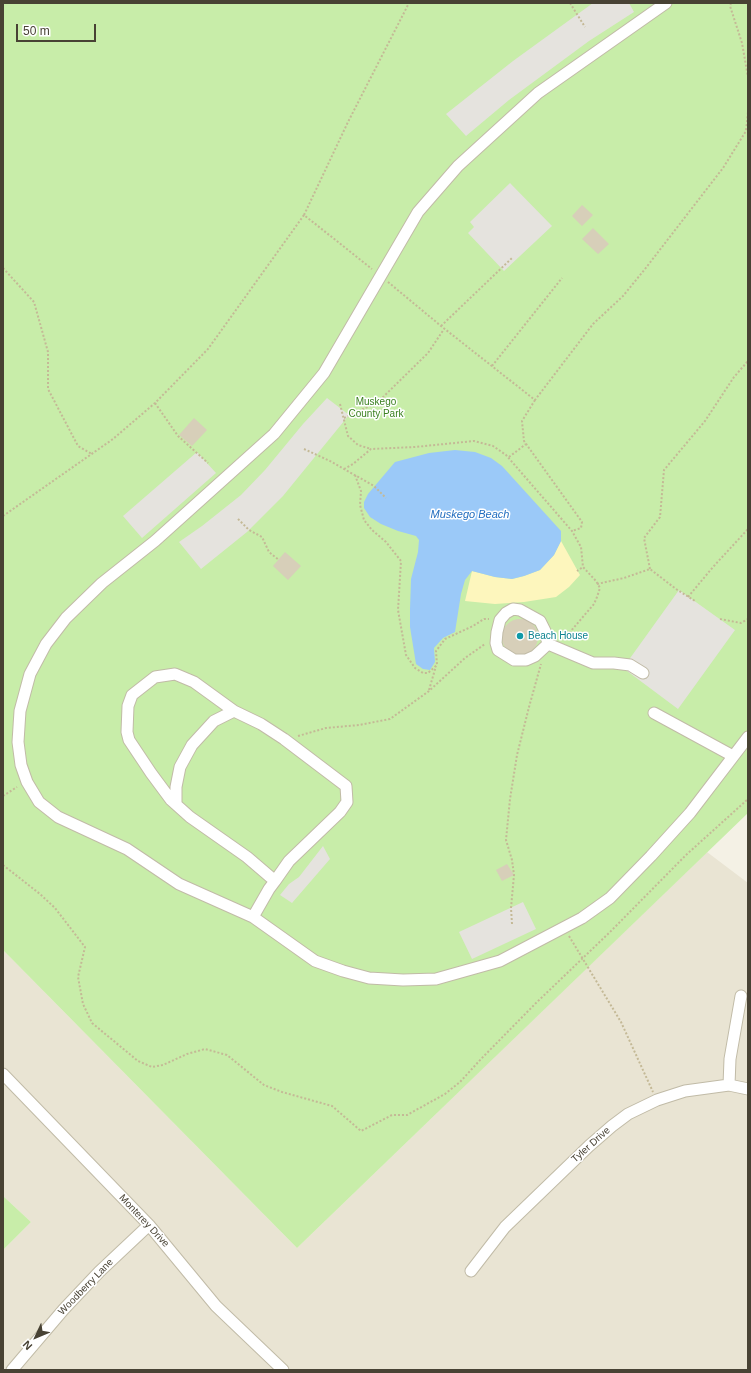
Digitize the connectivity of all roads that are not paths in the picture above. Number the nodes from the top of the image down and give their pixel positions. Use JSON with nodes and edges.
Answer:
{"nodes":[{"id":1,"x":666,"y":3,"type":"edge"},
{"id":2,"x":553,"y":646,"type":"junction"},
{"id":3,"x":643,"y":673,"type":"dead end"},
{"id":4,"x":234,"y":711,"type":"junction"},
{"id":5,"x":654,"y":713,"type":"dead end"},
{"id":6,"x":748,"y":737,"type":"edge"},
{"id":7,"x":733,"y":756,"type":"junction"},
{"id":8,"x":176,"y":803,"type":"junction"},
{"id":9,"x":276,"y":881,"type":"junction"},
{"id":10,"x":253,"y":917,"type":"junction"},
{"id":11,"x":741,"y":996,"type":"dead end"},
{"id":12,"x":3,"y":1074,"type":"edge"},
{"id":13,"x":729,"y":1085,"type":"junction"},
{"id":14,"x":748,"y":1089,"type":"edge"},
{"id":15,"x":149,"y":1225,"type":"junction"},
{"id":16,"x":471,"y":1270,"type":"dead end"},
{"id":17,"x":12,"y":1370,"type":"edge"},
{"id":18,"x":282,"y":1370,"type":"edge"}],
"edges":[{"from":1,"to":10,"type":"street"},
{"from":2,"to":2,"type":"street"},
{"from":2,"to":3,"type":"street"},
{"from":4,"to":8,"type":"street"},
{"from":4,"to":8,"type":"street"},
{"from":4,"to":9,"type":"street"},
{"from":5,"to":7,"type":"street"},
{"from":6,"to":7,"type":"street"},
{"from":7,"to":10,"type":"street"},
{"from":8,"to":9,"type":"street"},
{"from":9,"to":10,"type":"street"},
{"from":11,"to":13,"type":"street"},
{"from":12,"to":15,"type":"street","name":"Monterey Drive"},
{"from":13,"to":14,"type":"street","name":"Tyler Drive"},
{"from":13,"to":16,"type":"street","name":"Tyler Drive"},
{"from":15,"to":17,"type":"street","name":"Woodberry Lane"},
{"from":15,"to":18,"type":"street","name":"Monterey Drive"}]}
